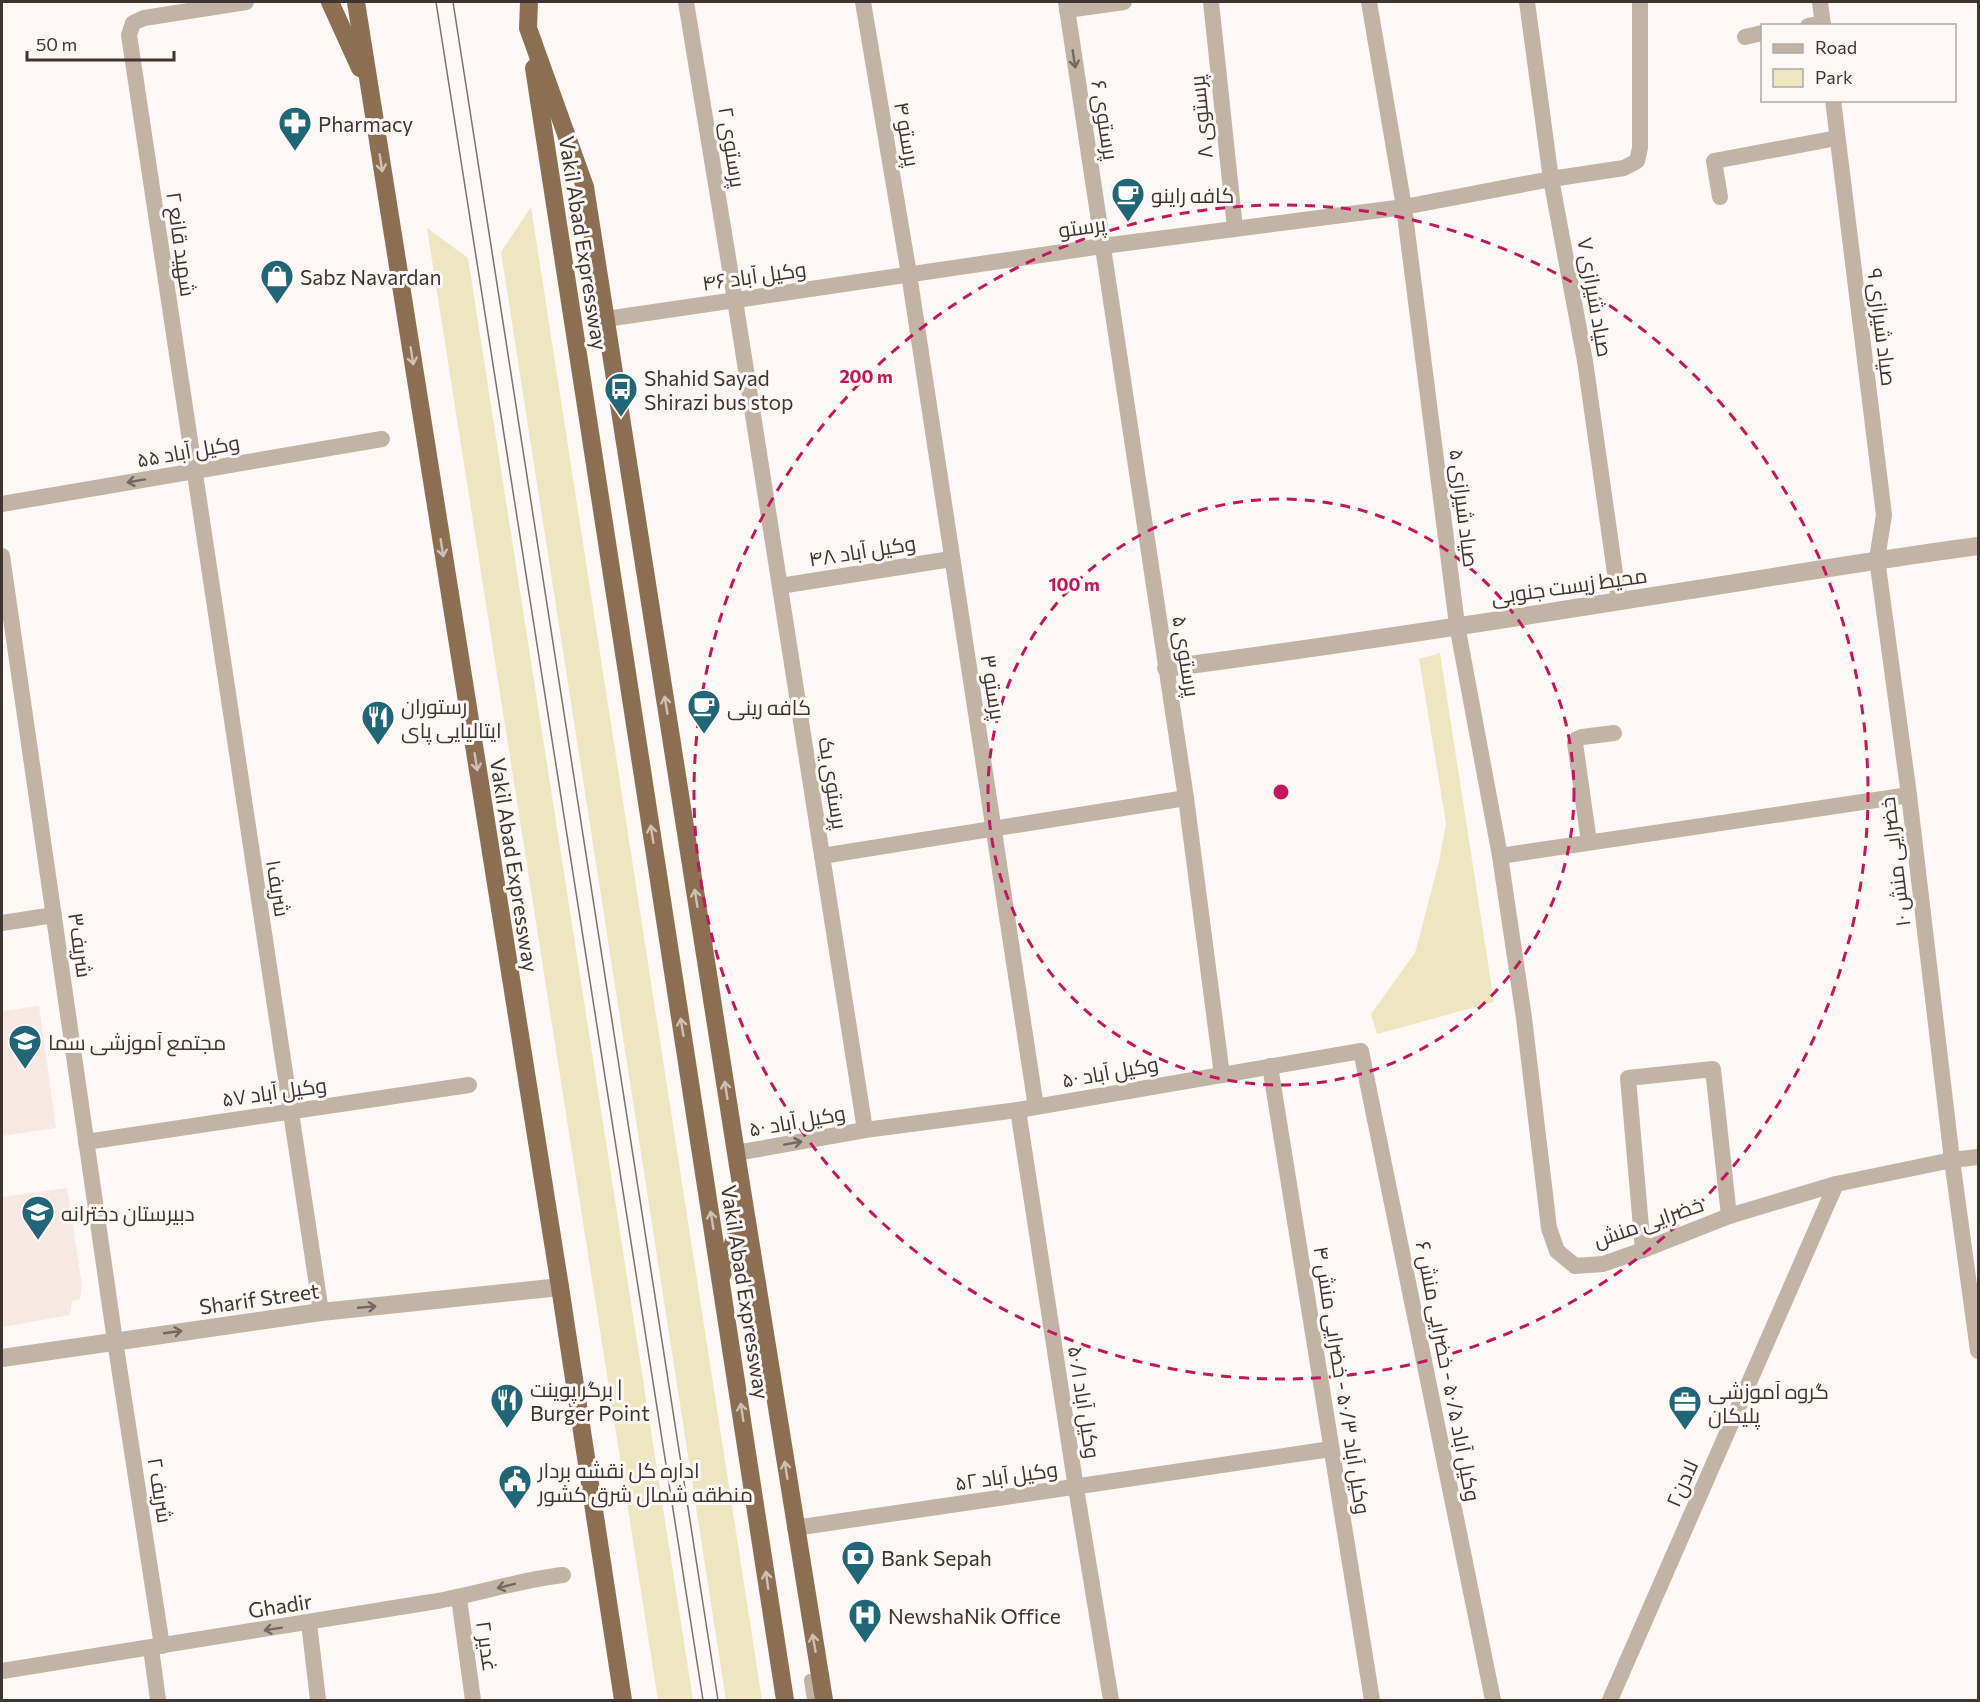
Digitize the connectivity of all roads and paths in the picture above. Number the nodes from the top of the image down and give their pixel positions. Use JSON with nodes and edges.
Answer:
{"nodes":[{"id":1,"x":246,"y":2,"type":"edge"},
{"id":2,"x":330,"y":2,"type":"edge"},
{"id":3,"x":356,"y":2,"type":"edge"},
{"id":4,"x":523,"y":2,"type":"edge"},
{"id":5,"x":529,"y":2,"type":"edge"},
{"id":6,"x":686,"y":2,"type":"edge"},
{"id":7,"x":863,"y":2,"type":"edge"},
{"id":8,"x":1124,"y":2,"type":"edge"},
{"id":9,"x":1211,"y":2,"type":"edge"},
{"id":10,"x":1369,"y":2,"type":"edge"},
{"id":11,"x":1527,"y":2,"type":"edge"},
{"id":12,"x":1640,"y":2,"type":"edge"},
{"id":13,"x":1820,"y":2,"type":"edge"},
{"id":14,"x":1066,"y":6,"type":"edge"},
{"id":15,"x":1818,"y":24,"type":"edge"},
{"id":16,"x":528,"y":28,"type":"junction"},
{"id":17,"x":1761,"y":33,"type":"edge"},
{"id":18,"x":1744,"y":36,"type":"dead end"},
{"id":19,"x":370,"y":91,"type":"junction"},
{"id":20,"x":1833,"y":102,"type":"edge"},
{"id":21,"x":1837,"y":138,"type":"junction"},
{"id":22,"x":1551,"y":179,"type":"junction"},
{"id":23,"x":1720,"y":197,"type":"dead end"},
{"id":24,"x":1404,"y":207,"type":"junction"},
{"id":25,"x":1235,"y":228,"type":"junction"},
{"id":26,"x":1103,"y":246,"type":"junction"},
{"id":27,"x":909,"y":274,"type":"junction"},
{"id":28,"x":735,"y":300,"type":"junction"},
{"id":29,"x":606,"y":319,"type":"junction"},
{"id":30,"x":382,"y":439,"type":"dead end"},
{"id":31,"x":193,"y":472,"type":"junction"},
{"id":32,"x":2,"y":504,"type":"edge"},
{"id":33,"x":1978,"y":546,"type":"edge"},
{"id":34,"x":2,"y":556,"type":"edge"},
{"id":35,"x":951,"y":559,"type":"junction"},
{"id":36,"x":1877,"y":560,"type":"junction"},
{"id":37,"x":780,"y":586,"type":"junction"},
{"id":38,"x":1619,"y":601,"type":"junction"},
{"id":39,"x":5,"y":602,"type":"edge"},
{"id":40,"x":1457,"y":625,"type":"junction"},
{"id":41,"x":1167,"y":668,"type":"junction"},
{"id":42,"x":1614,"y":733,"type":"dead end"},
{"id":43,"x":1909,"y":795,"type":"junction"},
{"id":44,"x":1186,"y":798,"type":"junction"},
{"id":45,"x":994,"y":829,"type":"junction"},
{"id":46,"x":1589,"y":842,"type":"junction"},
{"id":47,"x":822,"y":856,"type":"junction"},
{"id":48,"x":1500,"y":856,"type":"junction"},
{"id":49,"x":54,"y":915,"type":"junction"},
{"id":50,"x":2,"y":923,"type":"edge"},
{"id":51,"x":1524,"y":1018,"type":"joint"},
{"id":52,"x":1361,"y":1051,"type":"joint"},
{"id":53,"x":1270,"y":1066,"type":"junction"},
{"id":54,"x":1222,"y":1075,"type":"junction"},
{"id":55,"x":469,"y":1086,"type":"dead end"},
{"id":56,"x":1036,"y":1107,"type":"junction"},
{"id":57,"x":1018,"y":1110,"type":"junction"},
{"id":58,"x":290,"y":1111,"type":"junction"},
{"id":59,"x":865,"y":1130,"type":"junction"},
{"id":60,"x":86,"y":1142,"type":"junction"},
{"id":61,"x":736,"y":1153,"type":"junction"},
{"id":62,"x":1978,"y":1157,"type":"edge"},
{"id":63,"x":1953,"y":1160,"type":"junction"},
{"id":64,"x":1836,"y":1184,"type":"junction"},
{"id":65,"x":745,"y":1211,"type":"junction"},
{"id":66,"x":1729,"y":1216,"type":"junction"},
{"id":67,"x":1643,"y":1251,"type":"junction"},
{"id":68,"x":721,"y":1276,"type":"junction"},
{"id":69,"x":560,"y":1287,"type":"junction"},
{"id":70,"x":321,"y":1312,"type":"junction"},
{"id":71,"x":115,"y":1341,"type":"junction"},
{"id":72,"x":1978,"y":1351,"type":"edge"},
{"id":73,"x":2,"y":1358,"type":"edge"},
{"id":74,"x":1330,"y":1449,"type":"junction"},
{"id":75,"x":1076,"y":1488,"type":"junction"},
{"id":76,"x":795,"y":1528,"type":"junction"},
{"id":77,"x":563,"y":1575,"type":"dead end"},
{"id":78,"x":459,"y":1598,"type":"junction"},
{"id":79,"x":309,"y":1623,"type":"junction"},
{"id":80,"x":157,"y":1647,"type":"junction"},
{"id":81,"x":2,"y":1671,"type":"edge"},
{"id":82,"x":810,"y":1680,"type":"dead end"},
{"id":83,"x":158,"y":1701,"type":"edge"},
{"id":84,"x":318,"y":1701,"type":"edge"},
{"id":85,"x":473,"y":1701,"type":"edge"},
{"id":86,"x":623,"y":1701,"type":"edge"},
{"id":87,"x":785,"y":1701,"type":"edge"},
{"id":88,"x":813,"y":1701,"type":"edge"},
{"id":89,"x":824,"y":1701,"type":"edge"},
{"id":90,"x":1111,"y":1701,"type":"edge"},
{"id":91,"x":1372,"y":1701,"type":"edge"},
{"id":92,"x":1493,"y":1701,"type":"edge"},
{"id":93,"x":1610,"y":1701,"type":"edge"}],
"edges":[{"from":1,"to":31,"type":"street","name":"شهید قانع ۲"},
{"from":2,"to":19,"type":"highway"},
{"from":3,"to":19,"type":"highway","name":"Vakil Abad Expressway"},
{"from":4,"to":16,"type":"highway","name":"Vakil Abad Expressway"},
{"from":5,"to":16,"type":"highway"},
{"from":6,"to":28,"type":"street","name":"پرستوی ۲"},
{"from":7,"to":27,"type":"street","name":"پرستو ۴"},
{"from":8,"to":14,"type":"street"},
{"from":9,"to":25,"type":"street","name":"پرستوی ۸"},
{"from":10,"to":24,"type":"street","name":"صیاد شیرازی ۵"},
{"from":11,"to":22,"type":"street","name":"صیاد شیرازی ۷"},
{"from":12,"to":22,"type":"street","name":"پرستو"},
{"from":13,"to":15,"type":"street"},
{"from":14,"to":26,"type":"street","name":"پرستوی ۶","one_way":true},
{"from":16,"to":29,"type":"highway"},
{"from":68,"to":16,"type":"highway","name":"Vakil Abad Expressway","one_way":true},
{"from":17,"to":18,"type":"street"},
{"from":19,"to":69,"type":"highway","name":"Vakil Abad Expressway","one_way":true},
{"from":20,"to":21,"type":"street","name":"صیاد شیرازی ۹"},
{"from":21,"to":23,"type":"street"},
{"from":21,"to":36,"type":"street","name":"صیاد شیرازی ۹"},
{"from":22,"to":24,"type":"street","name":"پرستو"},
{"from":22,"to":38,"type":"street","name":"صیاد شیرازی ۷"},
{"from":24,"to":25,"type":"street","name":"پرستو"},
{"from":24,"to":40,"type":"street","name":"صیاد شیرازی ۵"},
{"from":25,"to":26,"type":"street","name":"پرستو"},
{"from":26,"to":27,"type":"street","name":"پرستو"},
{"from":26,"to":41,"type":"street","name":"پرستوی ۵"},
{"from":27,"to":28,"type":"street","name":"۴۶ وکیل آباد"},
{"from":27,"to":35,"type":"street","name":"پرستو ۳"},
{"from":28,"to":29,"type":"street","name":"۴۶ وکیل آباد"},
{"from":28,"to":37,"type":"street","name":"پرستوی یک"},
{"from":61,"to":29,"type":"highway","one_way":true},
{"from":30,"to":31,"type":"street","name":"۵۵ وکیل آباد"},
{"from":31,"to":32,"type":"street","name":"۵۵ وکیل آباد","one_way":true},
{"from":31,"to":58,"type":"street","name":"شریف١"},
{"from":33,"to":36,"type":"street","name":"محیط زیست جنوبی"},
{"from":34,"to":39,"type":"street","name":"شریف٣"},
{"from":35,"to":37,"type":"street","name":"۴۸ وکیل آباد"},
{"from":35,"to":45,"type":"street","name":"پرستو ۳"},
{"from":36,"to":38,"type":"street","name":"محیط زیست جنوبی"},
{"from":36,"to":43,"type":"street","name":"خضرایی منش ۱۰"},
{"from":37,"to":47,"type":"street","name":"پرستوی یک"},
{"from":38,"to":40,"type":"street","name":"محیط زیست جنوبی"},
{"from":39,"to":49,"type":"street","name":"شریف٣"},
{"from":40,"to":41,"type":"street","name":"محیط زیست جنوبی"},
{"from":40,"to":48,"type":"street","name":"صیاد شیرازی ۵"},
{"from":41,"to":44,"type":"street","name":"پرستوی ۵"},
{"from":42,"to":46,"type":"street"},
{"from":43,"to":46,"type":"street"},
{"from":43,"to":63,"type":"street","name":"خضرایی منش ۱۰"},
{"from":44,"to":45,"type":"street"},
{"from":44,"to":54,"type":"street","name":"پرستوی ۵"},
{"from":45,"to":47,"type":"street"},
{"from":45,"to":56,"type":"street","name":"پرستو ۳"},
{"from":46,"to":48,"type":"street"},
{"from":47,"to":59,"type":"street","name":"پرستوی یک"},
{"from":48,"to":51,"type":"street","name":"صیاد شیرازی ۵"},
{"from":49,"to":50,"type":"street"},
{"from":49,"to":60,"type":"street","name":"شریف٣"},
{"from":51,"to":67,"type":"street","name":"خضرایی منش"},
{"from":52,"to":53,"type":"street","name":"۵۰ وکیل آباد"},
{"from":52,"to":92,"type":"street","name":"وکیل آباد ۵۰/۵ - خضرایی منش ۶"},
{"from":53,"to":54,"type":"street","name":"۵۰ وکیل آباد"},
{"from":53,"to":74,"type":"street","name":"وکیل آباد ۵۰/۳ - خضرایی منش ۴"},
{"from":54,"to":56,"type":"street","name":"۵۰ وکیل آباد"},
{"from":55,"to":58,"type":"street","name":"۵۷ وکیل آباد"},
{"from":56,"to":57,"type":"street","name":"۵۰ وکیل آباد"},
{"from":57,"to":59,"type":"street","name":"۵۰ وکیل آباد"},
{"from":57,"to":75,"type":"street","name":"وکیل آباد ۵۰/۱"},
{"from":58,"to":60,"type":"street","name":"۵۷ وکیل آباد"},
{"from":58,"to":70,"type":"street","name":"شریف١"},
{"from":61,"to":59,"type":"street","name":"وکیل آباد ۵۰","one_way":true},
{"from":60,"to":71,"type":"street","name":"شریف٣"},
{"from":61,"to":65,"type":"highway"},
{"from":62,"to":63,"type":"street","name":"خضرایی منش"},
{"from":63,"to":64,"type":"street","name":"خضرایی منش"},
{"from":63,"to":72,"type":"street","name":"خضرایی منش ۱۰"},
{"from":64,"to":66,"type":"street","name":"خضرایی منش"},
{"from":64,"to":93,"type":"street","name":"لادن۲"},
{"from":65,"to":68,"type":"highway"},
{"from":76,"to":65,"type":"highway","one_way":true},
{"from":66,"to":67,"type":"street","name":"خضرایی منش"},
{"from":66,"to":67,"type":"street"},
{"from":87,"to":68,"type":"highway","name":"Vakil Abad Expressway","one_way":true},
{"from":70,"to":69,"type":"street","name":"Sharif Street","one_way":true},
{"from":69,"to":86,"type":"highway","name":"Vakil Abad Expressway"},
{"from":71,"to":70,"type":"street","name":"Sharif Street","one_way":true},
{"from":71,"to":73,"type":"street","name":"Sharif Street"},
{"from":71,"to":80,"type":"street","name":"شریف ۲"},
{"from":74,"to":75,"type":"street","name":"۵۲ وکیل آباد"},
{"from":74,"to":91,"type":"street","name":"وکیل آباد ۵۰/۳ - خضرایی منش ۴"},
{"from":75,"to":76,"type":"street","name":"۵۲ وکیل آباد"},
{"from":75,"to":90,"type":"street","name":"وکیل آباد ۵۰/۱"},
{"from":89,"to":76,"type":"highway","one_way":true},
{"from":77,"to":78,"type":"street","name":"Ghadir","one_way":true},
{"from":78,"to":79,"type":"street","name":"Ghadir"},
{"from":78,"to":85,"type":"street","name":"غدیر ۲"},
{"from":79,"to":80,"type":"street","name":"Ghadir","one_way":true},
{"from":79,"to":84,"type":"street"},
{"from":80,"to":81,"type":"street","name":"Ghadir"},
{"from":80,"to":83,"type":"street","name":"شریف ۲"},
{"from":82,"to":88,"type":"street"}]}
